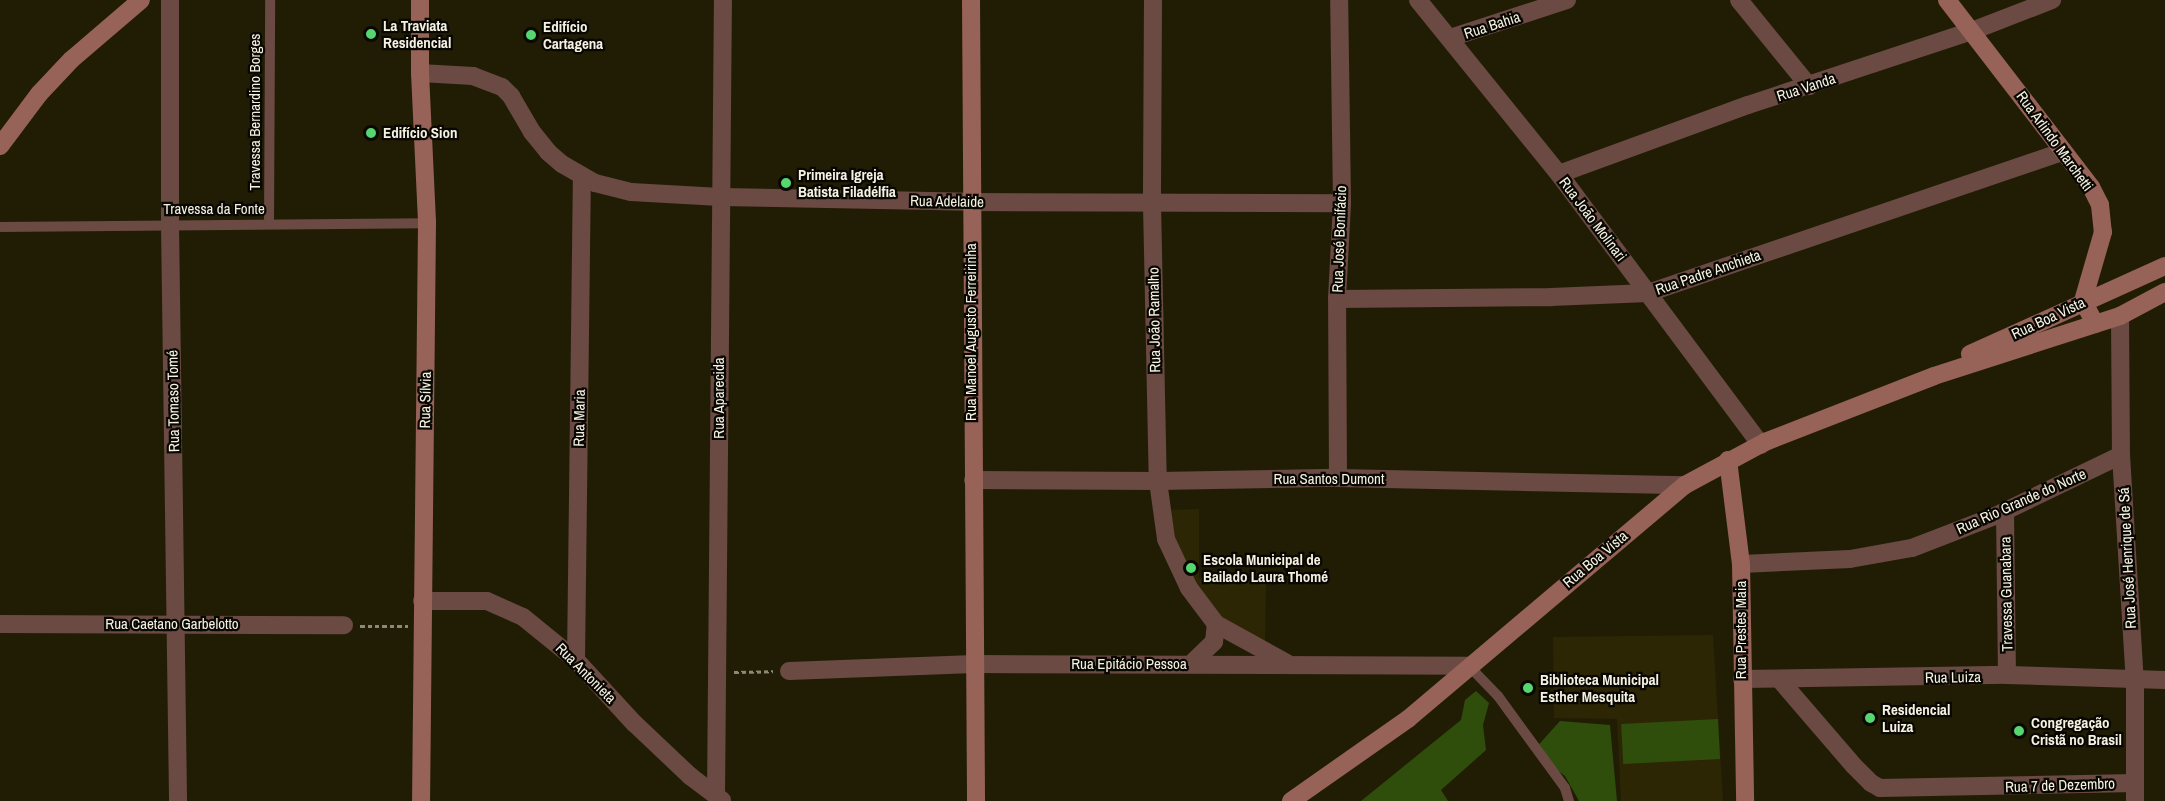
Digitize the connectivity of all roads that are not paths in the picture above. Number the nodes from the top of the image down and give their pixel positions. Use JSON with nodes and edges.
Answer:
{"nodes":[{"id":1,"x":141,"y":0,"type":"edge"},
{"id":2,"x":170,"y":0,"type":"edge"},
{"id":3,"x":270,"y":0,"type":"edge"},
{"id":4,"x":420,"y":0,"type":"edge"},
{"id":5,"x":723,"y":0,"type":"edge"},
{"id":6,"x":970,"y":0,"type":"edge"},
{"id":7,"x":1153,"y":0,"type":"edge"},
{"id":8,"x":1340,"y":0,"type":"edge"},
{"id":9,"x":1418,"y":0,"type":"edge"},
{"id":10,"x":1567,"y":0,"type":"edge"},
{"id":11,"x":1739,"y":0,"type":"edge"},
{"id":12,"x":1947,"y":0,"type":"edge"},
{"id":13,"x":2052,"y":0,"type":"edge"},
{"id":14,"x":1972,"y":31,"type":"junction"},
{"id":15,"x":1450,"y":38,"type":"junction"},
{"id":16,"x":420,"y":74,"type":"junction"},
{"id":17,"x":1809,"y":87,"type":"junction"},
{"id":18,"x":0,"y":147,"type":"edge"},
{"id":19,"x":2063,"y":152,"type":"junction"},
{"id":20,"x":1559,"y":174,"type":"junction"},
{"id":21,"x":582,"y":176,"type":"junction"},
{"id":22,"x":720,"y":197,"type":"junction"},
{"id":23,"x":970,"y":202,"type":"junction"},
{"id":24,"x":1342,"y":203,"type":"junction"},
{"id":25,"x":1152,"y":204,"type":"junction"},
{"id":26,"x":427,"y":223,"type":"junction"},
{"id":27,"x":269,"y":224,"type":"junction"},
{"id":28,"x":170,"y":225,"type":"junction"},
{"id":29,"x":0,"y":227,"type":"edge"},
{"id":30,"x":2165,"y":266,"type":"edge"},
{"id":31,"x":2165,"y":292,"type":"edge"},
{"id":32,"x":1648,"y":293,"type":"junction"},
{"id":33,"x":1337,"y":299,"type":"junction"},
{"id":34,"x":2083,"y":301,"type":"junction"},
{"id":35,"x":2120,"y":316,"type":"junction"},
{"id":36,"x":2095,"y":324,"type":"junction"},
{"id":37,"x":1934,"y":376,"type":"junction"},
{"id":38,"x":1761,"y":445,"type":"junction"},
{"id":39,"x":2121,"y":455,"type":"junction"},
{"id":40,"x":1728,"y":460,"type":"junction"},
{"id":41,"x":1338,"y":478,"type":"junction"},
{"id":42,"x":972,"y":480,"type":"junction"},
{"id":43,"x":1158,"y":481,"type":"junction"},
{"id":44,"x":1684,"y":485,"type":"junction"},
{"id":45,"x":2005,"y":512,"type":"junction"},
{"id":46,"x":1741,"y":564,"type":"junction"},
{"id":47,"x":422,"y":601,"type":"junction"},
{"id":48,"x":177,"y":623,"type":"junction"},
{"id":49,"x":0,"y":624,"type":"edge"},
{"id":50,"x":1216,"y":624,"type":"junction"},
{"id":51,"x":344,"y":626,"type":"road end"},
{"id":52,"x":576,"y":660,"type":"junction"},
{"id":53,"x":1287,"y":663,"type":"junction"},
{"id":54,"x":974,"y":664,"type":"junction"},
{"id":55,"x":1191,"y":664,"type":"junction"},
{"id":56,"x":1469,"y":666,"type":"junction"},
{"id":57,"x":789,"y":670,"type":"road end"},
{"id":58,"x":2007,"y":675,"type":"junction"},
{"id":59,"x":1742,"y":679,"type":"junction"},
{"id":60,"x":1780,"y":680,"type":"junction"},
{"id":61,"x":2165,"y":680,"type":"edge"},
{"id":62,"x":2135,"y":681,"type":"junction"},
{"id":63,"x":2135,"y":792,"type":"edge"},
{"id":64,"x":720,"y":799,"type":"edge"},
{"id":65,"x":178,"y":801,"type":"edge"},
{"id":66,"x":421,"y":801,"type":"edge"},
{"id":67,"x":976,"y":801,"type":"edge"},
{"id":68,"x":1291,"y":801,"type":"edge"},
{"id":69,"x":1569,"y":801,"type":"edge"},
{"id":70,"x":1745,"y":801,"type":"edge"}],
"edges":[{"from":1,"to":18,"type":"main road"},
{"from":2,"to":28,"type":"street","name":"Rua Tomaso Tomé"},
{"from":3,"to":27,"type":"lane","name":"Travessa Bernardino Borges"},
{"from":4,"to":16,"type":"main road","name":"Rua Sílvia"},
{"from":5,"to":22,"type":"street","name":"Rua Aparecida"},
{"from":6,"to":23,"type":"main road","name":"Rua Manoel Augusto Ferreirinha"},
{"from":7,"to":25,"type":"street","name":"Rua João Ramalho"},
{"from":8,"to":24,"type":"street","name":"Rua José Bonifácio"},
{"from":9,"to":15,"type":"street","name":"Rua João Molinari"},
{"from":10,"to":15,"type":"street","name":"Rua Bahia"},
{"from":11,"to":17,"type":"street"},
{"from":12,"to":14,"type":"main road","name":"Rua Arlindo Marchetti"},
{"from":13,"to":14,"type":"street","name":"Rua Vanda"},
{"from":14,"to":17,"type":"street","name":"Rua Vanda"},
{"from":14,"to":19,"type":"main road","name":"Rua Arlindo Marchetti"},
{"from":15,"to":20,"type":"street","name":"Rua João Molinari"},
{"from":16,"to":21,"type":"street","name":"Rua Adelaide"},
{"from":16,"to":26,"type":"main road","name":"Rua Sílvia"},
{"from":17,"to":20,"type":"street","name":"Rua Vanda"},
{"from":19,"to":32,"type":"street","name":"Rua Padre Anchieta"},
{"from":19,"to":34,"type":"main road","name":"Rua Arlindo Marchetti"},
{"from":20,"to":32,"type":"street","name":"Rua João Molinari"},
{"from":21,"to":22,"type":"street","name":"Rua Adelaide"},
{"from":21,"to":52,"type":"street","name":"Rua Maria"},
{"from":22,"to":23,"type":"street","name":"Rua Adelaide"},
{"from":22,"to":64,"type":"street","name":"Rua Aparecida"},
{"from":23,"to":25,"type":"street","name":"Rua Adelaide"},
{"from":23,"to":42,"type":"main road","name":"Rua Manoel Augusto Ferreirinha"},
{"from":24,"to":25,"type":"street","name":"Rua Adelaide"},
{"from":24,"to":33,"type":"street","name":"Rua José Bonifácio"},
{"from":25,"to":43,"type":"street","name":"Rua João Ramalho"},
{"from":26,"to":27,"type":"lane","name":"Travessa da Fonte"},
{"from":26,"to":47,"type":"main road","name":"Rua Sílvia"},
{"from":27,"to":28,"type":"lane","name":"Travessa da Fonte"},
{"from":28,"to":29,"type":"lane","name":"Travessa da Fonte"},
{"from":28,"to":48,"type":"street","name":"Rua Tomaso Tomé"},
{"from":30,"to":34,"type":"main road","name":"Rua Boa Vista"},
{"from":31,"to":35,"type":"main road","name":"Rua Boa Vista"},
{"from":32,"to":33,"type":"street","name":"Rua Padre Anchieta"},
{"from":32,"to":38,"type":"street","name":"Rua João Molinari"},
{"from":33,"to":41,"type":"street","name":"Rua José Bonifácio"},
{"from":34,"to":36,"type":"main road"},
{"from":34,"to":37,"type":"main road","name":"Rua Boa Vista"},
{"from":35,"to":36,"type":"main road","name":"Rua Boa Vista"},
{"from":35,"to":39,"type":"street","name":"Rua José Henrique de Sá"},
{"from":36,"to":37,"type":"main road","name":"Rua Boa Vista"},
{"from":37,"to":38,"type":"main road","name":"Rua Boa Vista"},
{"from":38,"to":40,"type":"main road","name":"Rua Boa Vista"},
{"from":39,"to":45,"type":"street","name":"Rua Rio Grande do Norte"},
{"from":39,"to":62,"type":"street","name":"Rua José Henrique de Sá"},
{"from":40,"to":44,"type":"main road","name":"Rua Boa Vista"},
{"from":40,"to":46,"type":"main road","name":"Rua Prestes Maia"},
{"from":41,"to":43,"type":"street","name":"Rua Santos Dumont"},
{"from":41,"to":44,"type":"street","name":"Rua Santos Dumont"},
{"from":42,"to":43,"type":"street","name":"Rua Santos Dumont"},
{"from":42,"to":54,"type":"main road","name":"Rua Manoel Augusto Ferreirinha"},
{"from":43,"to":50,"type":"street","name":"Rua João Ramalho"},
{"from":44,"to":56,"type":"main road","name":"Rua Boa Vista"},
{"from":45,"to":46,"type":"street","name":"Rua Rio Grande do Norte"},
{"from":45,"to":58,"type":"street","name":"Travessa Guanabara"},
{"from":46,"to":59,"type":"main road","name":"Rua Prestes Maia"},
{"from":47,"to":52,"type":"street","name":"Rua Antonieta"},
{"from":47,"to":66,"type":"main road","name":"Rua Sílvia"},
{"from":48,"to":49,"type":"street","name":"Rua Caetano Garbelotto"},
{"from":48,"to":51,"type":"street","name":"Rua Caetano Garbelotto"},
{"from":48,"to":65,"type":"street","name":"Rua Tomaso Tomé"},
{"from":50,"to":53,"type":"street","name":"Rua João Ramalho"},
{"from":50,"to":55,"type":"street"},
{"from":52,"to":64,"type":"street","name":"Rua Antonieta"},
{"from":53,"to":55,"type":"street","name":"Rua Epitácio Pessoa"},
{"from":53,"to":56,"type":"street","name":"Rua Epitácio Pessoa"},
{"from":54,"to":55,"type":"street","name":"Rua Epitácio Pessoa"},
{"from":54,"to":57,"type":"street","name":"Rua Epitácio Pessoa"},
{"from":54,"to":67,"type":"main road","name":"Rua Manoel Augusto Ferreirinha"},
{"from":56,"to":68,"type":"main road","name":"Rua Boa Vista"},
{"from":56,"to":69,"type":"lane"},
{"from":58,"to":60,"type":"street","name":"Rua Luiza"},
{"from":58,"to":62,"type":"street","name":"Rua Luiza"},
{"from":59,"to":60,"type":"street","name":"Rua Luiza"},
{"from":59,"to":70,"type":"main road","name":"Rua Prestes Maia"},
{"from":60,"to":63,"type":"street","name":"Rua 7 de Dezembro"},
{"from":61,"to":62,"type":"street","name":"Rua Luiza"},
{"from":62,"to":63,"type":"street","name":"Rua José Henrique de Sá"}]}
